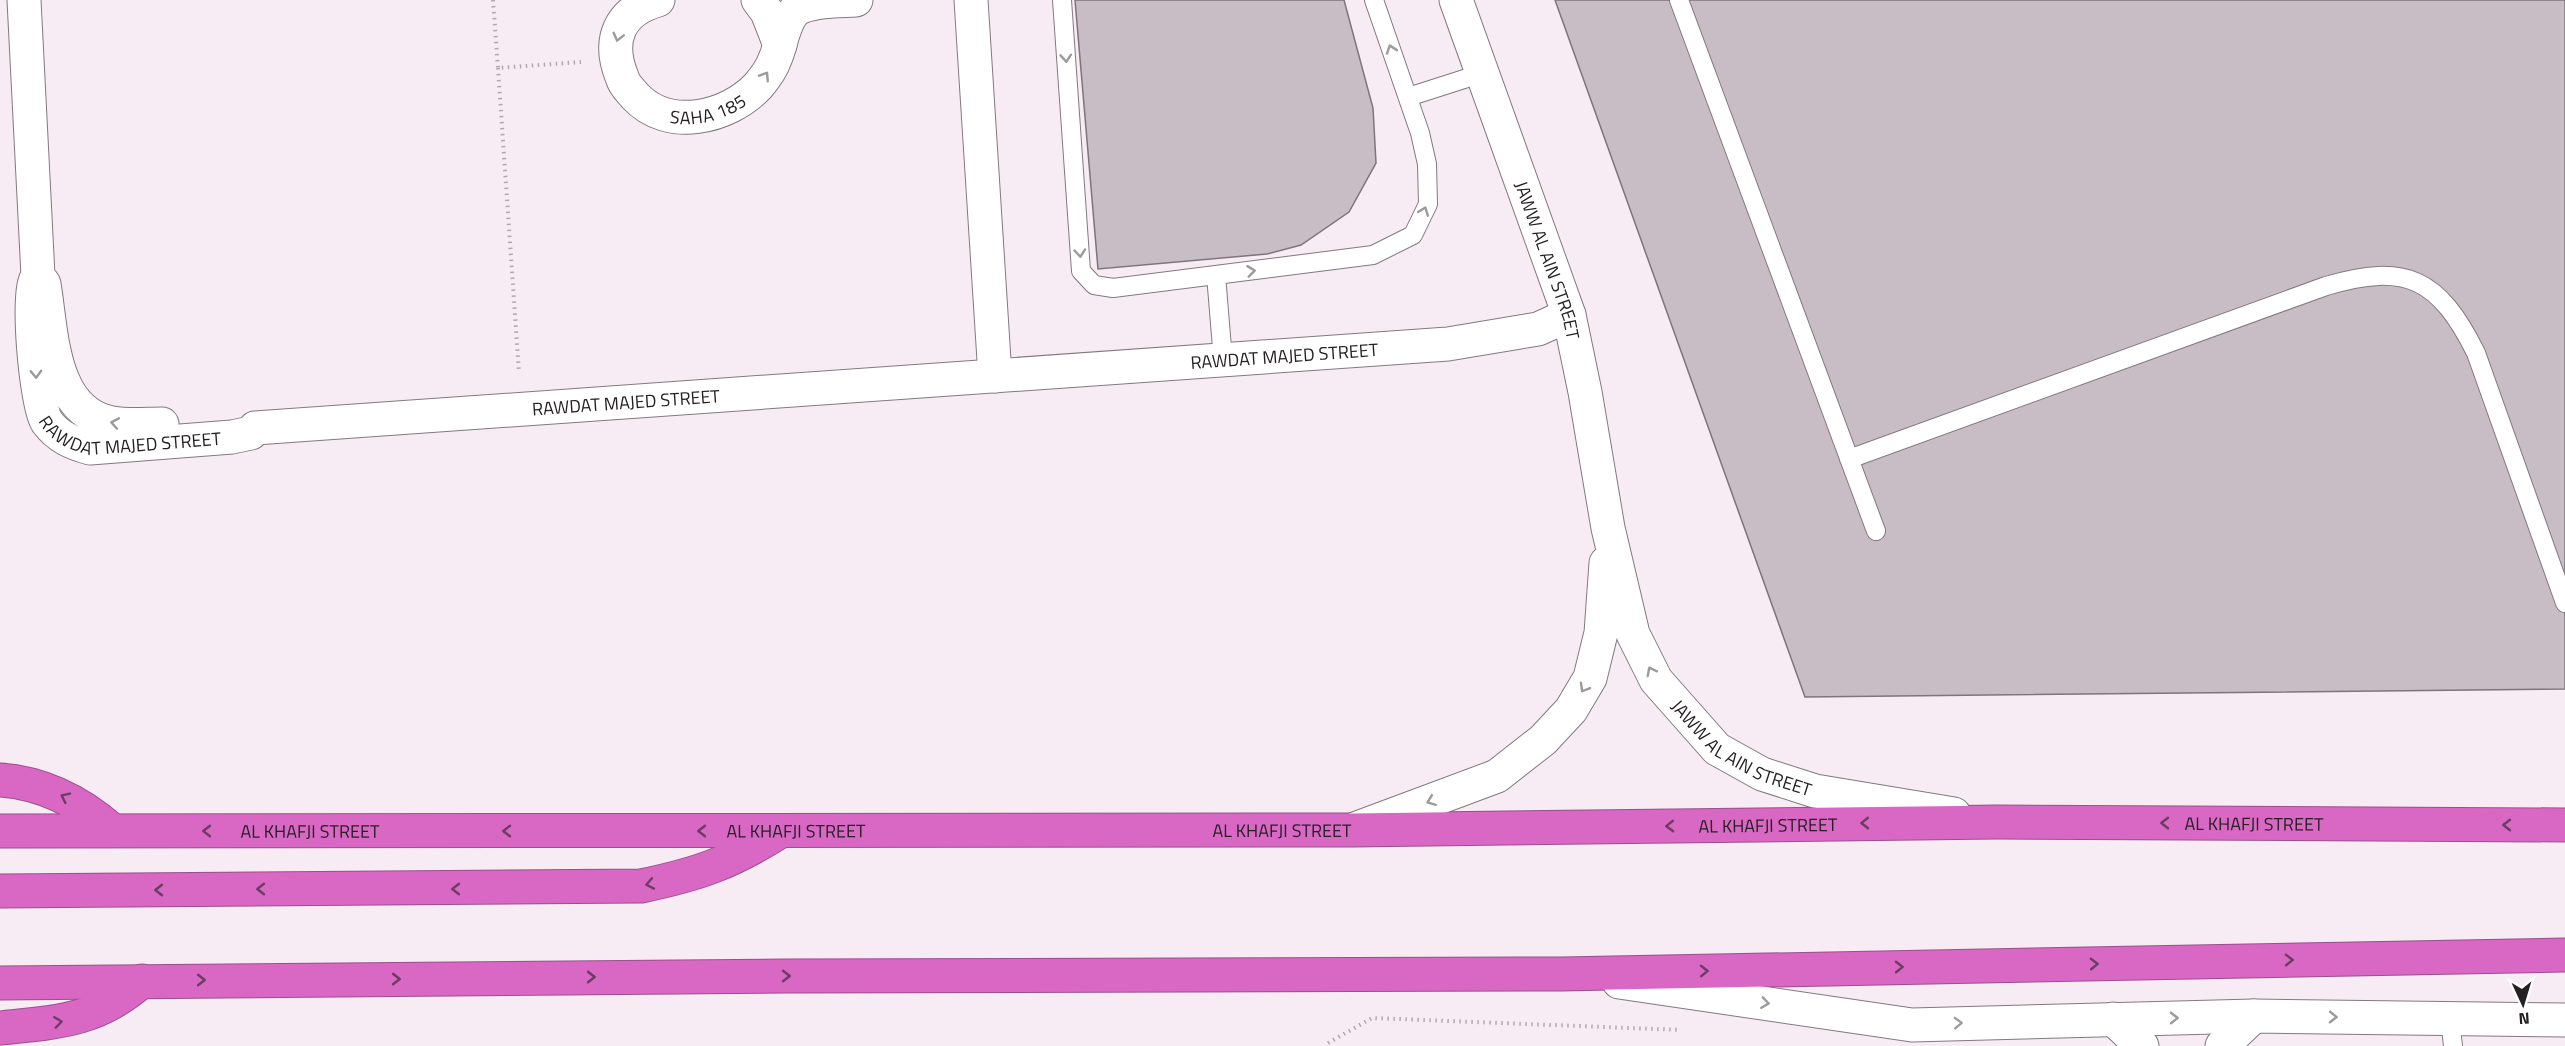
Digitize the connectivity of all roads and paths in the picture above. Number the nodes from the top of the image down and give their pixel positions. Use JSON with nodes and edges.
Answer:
{"nodes":[{"id":1,"x":24,"y":0,"type":"edge"},
{"id":2,"x":493,"y":0,"type":"edge"},
{"id":3,"x":658,"y":0,"type":"edge"},
{"id":4,"x":758,"y":0,"type":"edge"},
{"id":5,"x":855,"y":0,"type":"edge"},
{"id":6,"x":971,"y":0,"type":"edge"},
{"id":7,"x":1062,"y":0,"type":"edge"},
{"id":8,"x":1374,"y":0,"type":"edge"},
{"id":9,"x":1456,"y":0,"type":"edge"},
{"id":10,"x":1679,"y":0,"type":"edge"},
{"id":11,"x":780,"y":45,"type":"junction"},
{"id":12,"x":615,"y":59,"type":"junction"},
{"id":13,"x":498,"y":68,"type":"junction"},
{"id":14,"x":1483,"y":73,"type":"junction"},
{"id":15,"x":1408,"y":97,"type":"junction"},
{"id":16,"x":1216,"y":275,"type":"junction"},
{"id":17,"x":1569,"y":315,"type":"junction"},
{"id":18,"x":1223,"y":360,"type":"junction"},
{"id":19,"x":995,"y":376,"type":"junction"},
{"id":20,"x":522,"y":408,"type":"junction"},
{"id":21,"x":1849,"y":459,"type":"junction"},
{"id":22,"x":1608,"y":528,"type":"junction"},
{"id":23,"x":1876,"y":531,"type":"dead end"},
{"id":24,"x":2565,"y":603,"type":"edge"},
{"id":25,"x":0,"y":780,"type":"edge"},
{"id":26,"x":1997,"y":822,"type":"junction"},
{"id":27,"x":2565,"y":825,"type":"edge"},
{"id":28,"x":112,"y":830,"type":"junction"},
{"id":29,"x":1352,"y":830,"type":"junction"},
{"id":30,"x":0,"y":831,"type":"edge"},
{"id":31,"x":781,"y":831,"type":"junction"},
{"id":32,"x":0,"y":891,"type":"edge"},
{"id":33,"x":2565,"y":955,"type":"edge"},
{"id":34,"x":1561,"y":974,"type":"junction"},
{"id":35,"x":142,"y":981,"type":"junction"},
{"id":36,"x":0,"y":983,"type":"edge"},
{"id":37,"x":2254,"y":1016,"type":"junction"},
{"id":38,"x":2113,"y":1019,"type":"junction"},
{"id":39,"x":2565,"y":1020,"type":"edge"},
{"id":40,"x":0,"y":1028,"type":"edge"},
{"id":41,"x":1687,"y":1030,"type":"dead end"},
{"id":42,"x":2451,"y":1032,"type":"edge"},
{"id":43,"x":1328,"y":1043,"type":"dead end"},
{"id":44,"x":2142,"y":1046,"type":"edge"},
{"id":45,"x":2222,"y":1046,"type":"edge"}],
"edges":[{"from":1,"to":20,"type":"street","name":"RAWDAT MAJED STREET"},
{"from":2,"to":13,"type":"path"},
{"from":3,"to":12,"type":"street","one_way":true},
{"from":4,"to":11,"type":"street"},
{"from":5,"to":11,"type":"street","name":"SAHA 185"},
{"from":6,"to":19,"type":"street"},
{"from":7,"to":16,"type":"lane","one_way":true},
{"from":15,"to":8,"type":"lane","one_way":true},
{"from":9,"to":14,"type":"street","name":"JAWW AL AIN STREET"},
{"from":10,"to":21,"type":"lane"},
{"from":12,"to":11,"type":"street","name":"SAHA 185","one_way":true},
{"from":12,"to":13,"type":"path"},
{"from":13,"to":20,"type":"path"},
{"from":14,"to":15,"type":"lane"},
{"from":14,"to":17,"type":"street","name":"JAWW AL AIN STREET"},
{"from":16,"to":15,"type":"lane","one_way":true},
{"from":16,"to":18,"type":"lane"},
{"from":17,"to":18,"type":"street","name":"RAWDAT MAJED STREET"},
{"from":17,"to":22,"type":"street","name":"JAWW AL AIN STREET"},
{"from":18,"to":19,"type":"street","name":"RAWDAT MAJED STREET"},
{"from":19,"to":20,"type":"street","name":"RAWDAT MAJED STREET"},
{"from":21,"to":23,"type":"lane"},
{"from":21,"to":24,"type":"lane"},
{"from":26,"to":22,"type":"street","name":"JAWW AL AIN STREET","one_way":true},
{"from":22,"to":29,"type":"street","name":"JAWW AL AIN STREET","one_way":true},
{"from":28,"to":25,"type":"highway","one_way":true},
{"from":27,"to":26,"type":"highway","name":"AL KHAFJI STREET","one_way":true},
{"from":26,"to":29,"type":"highway","name":"AL KHAFJI STREET","one_way":true},
{"from":28,"to":30,"type":"highway","name":"AL KHAFJI STREET"},
{"from":31,"to":28,"type":"highway","name":"AL KHAFJI STREET","one_way":true},
{"from":29,"to":31,"type":"highway","name":"AL KHAFJI STREET"},
{"from":31,"to":32,"type":"highway","one_way":true},
{"from":34,"to":33,"type":"highway","one_way":true},
{"from":35,"to":34,"type":"highway","one_way":true},
{"from":34,"to":38,"type":"street","one_way":true},
{"from":35,"to":36,"type":"highway"},
{"from":40,"to":35,"type":"highway","one_way":true},
{"from":38,"to":37,"type":"street","one_way":true},
{"from":37,"to":42,"type":"street","one_way":true},
{"from":37,"to":45,"type":"street"},
{"from":38,"to":44,"type":"street"},
{"from":39,"to":42,"type":"street"},
{"from":41,"to":43,"type":"path"}]}
